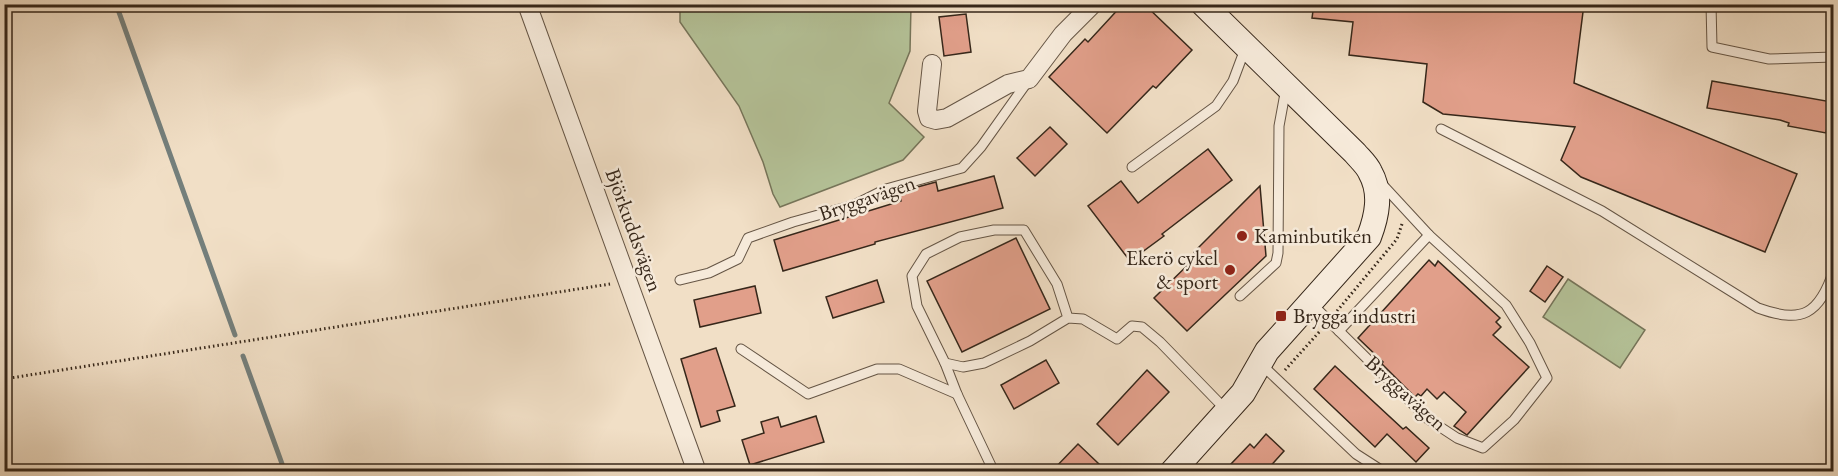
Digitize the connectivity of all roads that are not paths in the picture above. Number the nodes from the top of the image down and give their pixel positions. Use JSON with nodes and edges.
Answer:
{"nodes":[{"id":1,"x":527,"y":4,"type":"edge"},
{"id":2,"x":1093,"y":4,"type":"edge"},
{"id":3,"x":1203,"y":4,"type":"edge"},
{"id":4,"x":1711,"y":4,"type":"edge"},
{"id":5,"x":1246,"y":46,"type":"junction"},
{"id":6,"x":1833,"y":57,"type":"edge"},
{"id":7,"x":932,"y":64,"type":"dead end"},
{"id":8,"x":1029,"y":79,"type":"junction"},
{"id":9,"x":1286,"y":86,"type":"junction"},
{"id":10,"x":1441,"y":129,"type":"dead end"},
{"id":11,"x":1132,"y":167,"type":"dead end"},
{"id":12,"x":1370,"y":171,"type":"junction"},
{"id":13,"x":1429,"y":235,"type":"junction"},
{"id":14,"x":1833,"y":270,"type":"edge"},
{"id":15,"x":680,"y":280,"type":"dead end"},
{"id":16,"x":1240,"y":296,"type":"dead end"},
{"id":17,"x":1311,"y":303,"type":"junction"},
{"id":18,"x":1068,"y":318,"type":"junction"},
{"id":19,"x":1339,"y":331,"type":"junction"},
{"id":20,"x":741,"y":349,"type":"dead end"},
{"id":21,"x":945,"y":363,"type":"junction"},
{"id":22,"x":1268,"y":371,"type":"junction"},
{"id":23,"x":957,"y":394,"type":"junction"},
{"id":24,"x":1227,"y":411,"type":"junction"},
{"id":25,"x":1183,"y":466,"type":"edge"},
{"id":26,"x":698,"y":471,"type":"edge"},
{"id":27,"x":994,"y":471,"type":"edge"},
{"id":28,"x":1384,"y":471,"type":"edge"}],
"edges":[{"from":1,"to":26,"type":"street","name":"Björkuddsvägen"},
{"from":2,"to":8,"type":"street","name":"Bryggavägen"},
{"from":3,"to":5,"type":"main road","name":"Bryggavägen"},
{"from":4,"to":6,"type":"lane"},
{"from":5,"to":9,"type":"main road","name":"Bryggavägen"},
{"from":5,"to":11,"type":"lane"},
{"from":7,"to":8,"type":"street"},
{"from":8,"to":15,"type":"lane","name":"Bryggavägen"},
{"from":9,"to":12,"type":"main road","name":"Bryggavägen"},
{"from":9,"to":16,"type":"lane"},
{"from":10,"to":14,"type":"lane"},
{"from":12,"to":13,"type":"lane","name":"Bryggavägen"},
{"from":12,"to":17,"type":"main road"},
{"from":13,"to":19,"type":"lane"},
{"from":13,"to":19,"type":"lane","name":"Bryggavägen"},
{"from":17,"to":19,"type":"lane","name":"Bryggavägen"},
{"from":17,"to":22,"type":"main road"},
{"from":18,"to":21,"type":"lane"},
{"from":18,"to":21,"type":"lane"},
{"from":18,"to":24,"type":"lane"},
{"from":20,"to":23,"type":"lane"},
{"from":21,"to":23,"type":"lane"},
{"from":22,"to":24,"type":"main road"},
{"from":22,"to":28,"type":"lane"},
{"from":23,"to":27,"type":"lane"},
{"from":24,"to":25,"type":"main road"}]}
